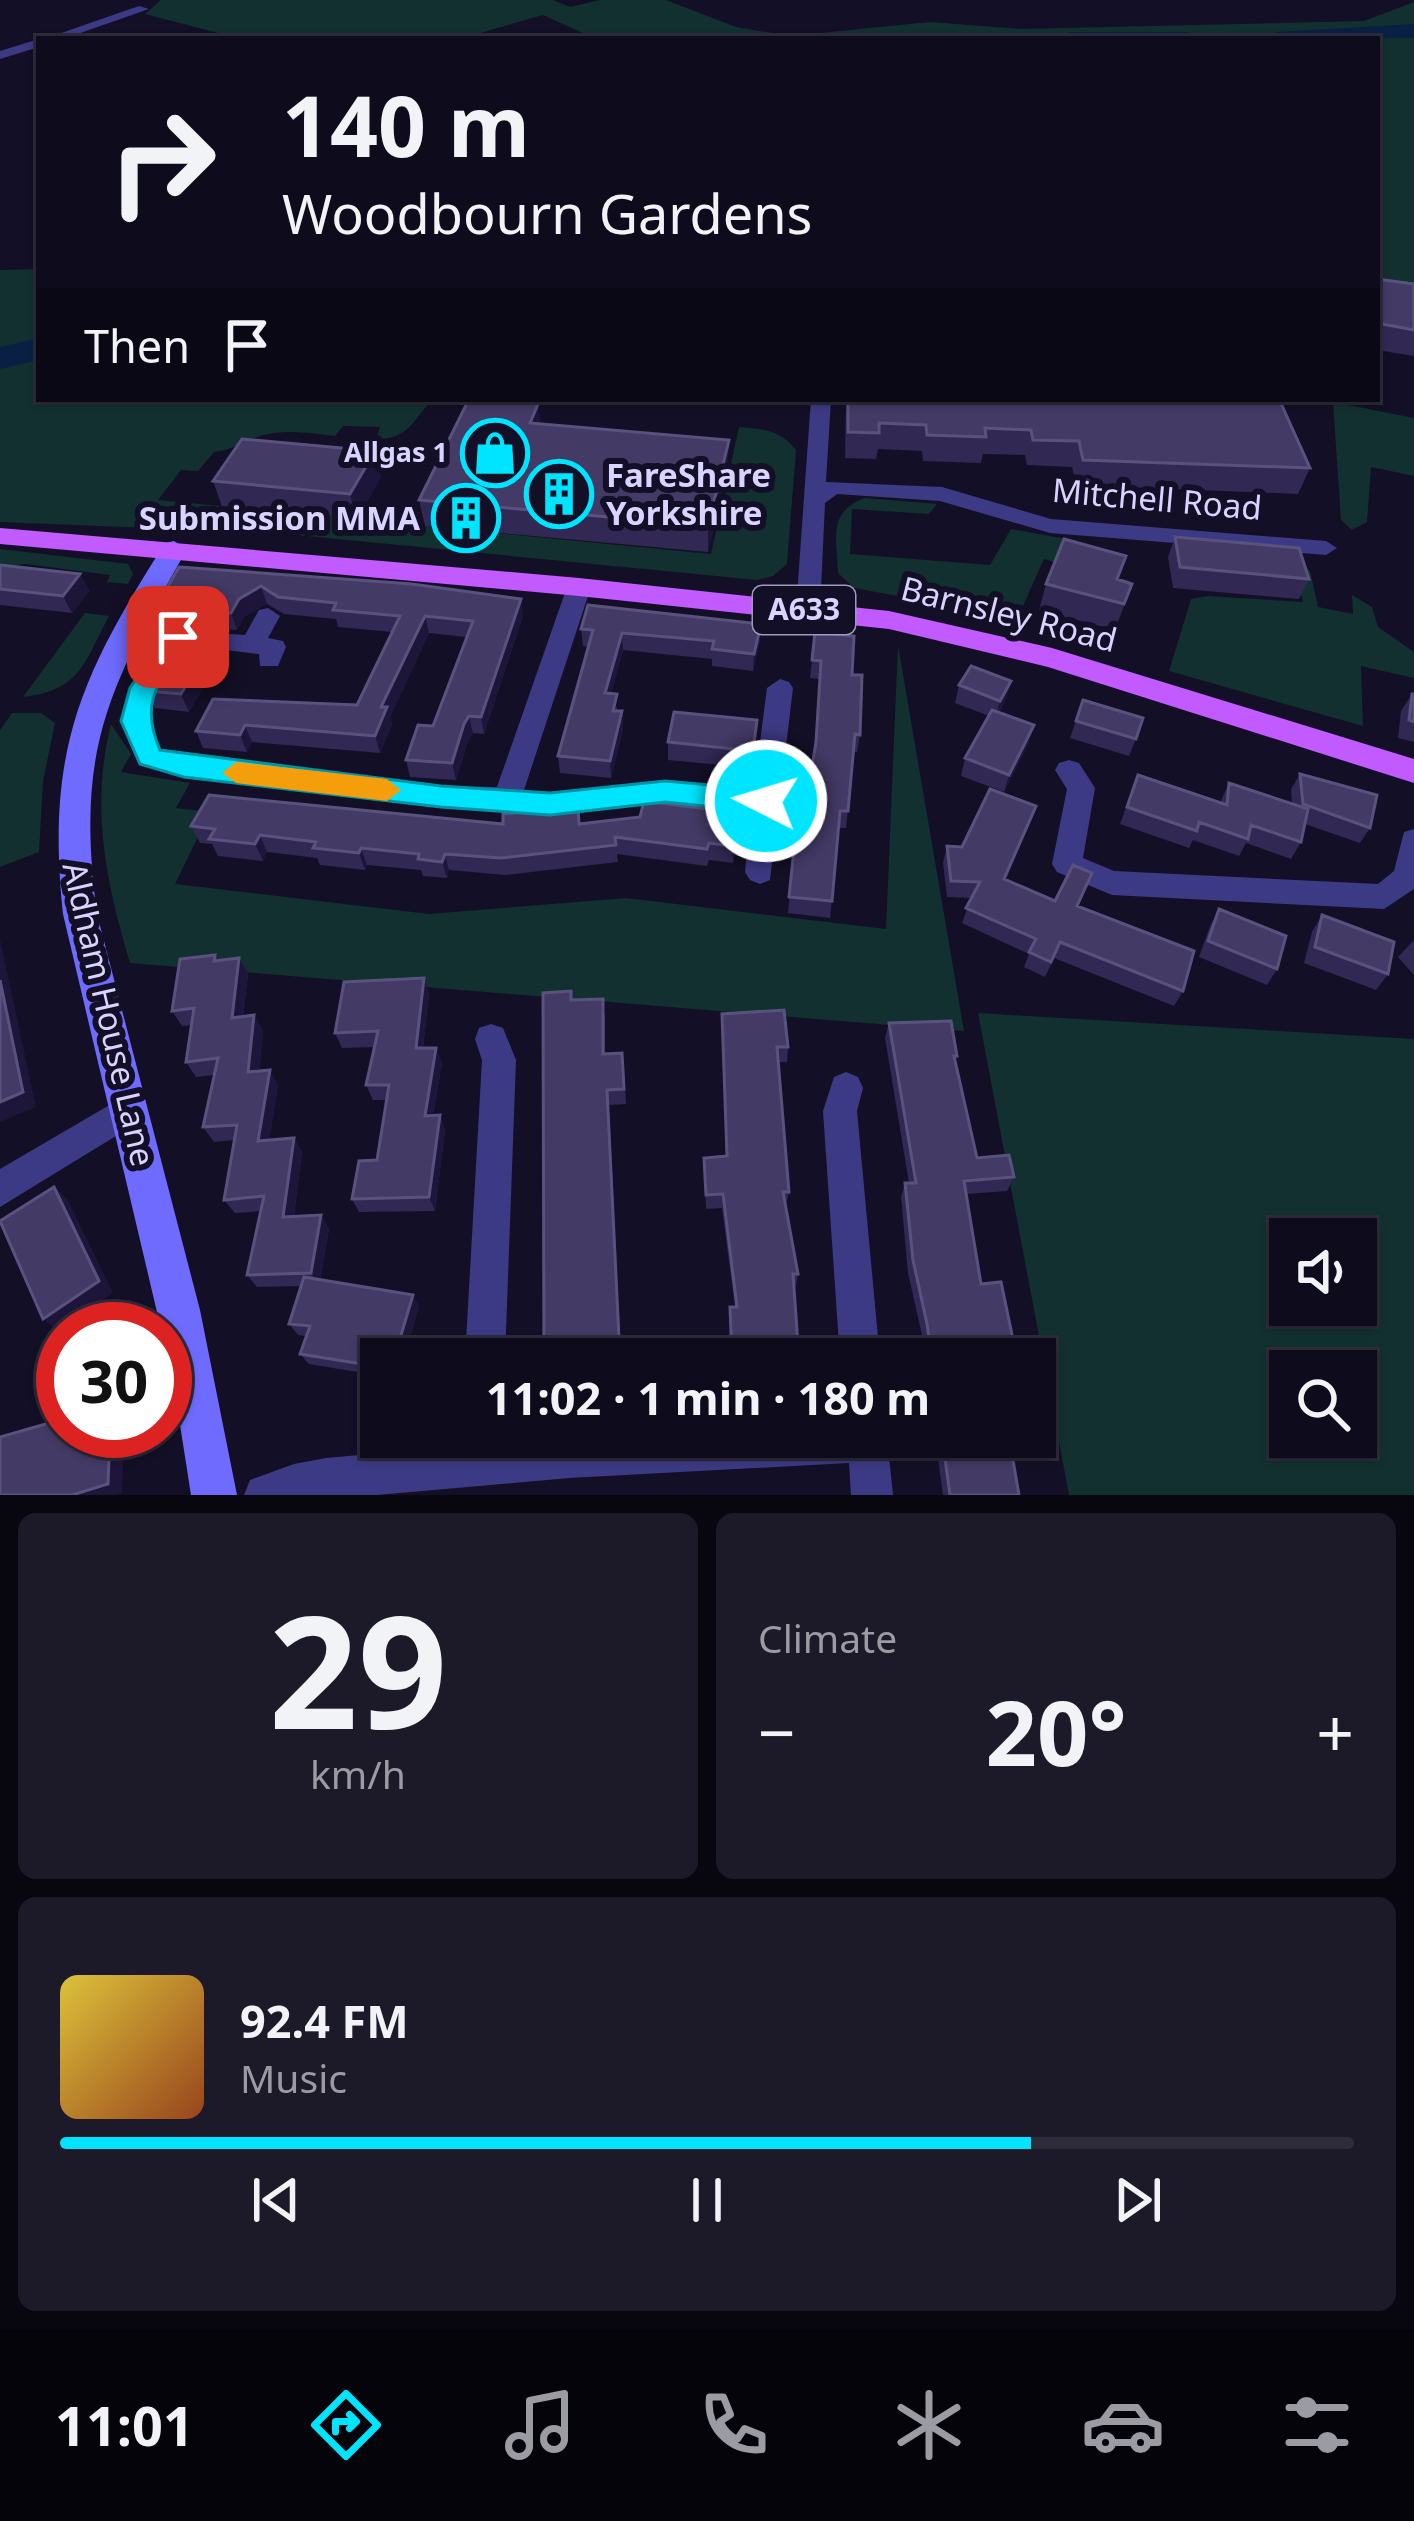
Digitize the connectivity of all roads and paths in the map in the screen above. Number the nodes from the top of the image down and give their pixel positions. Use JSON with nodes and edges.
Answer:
{"nodes":[{"id":1,"x":143,"y":8,"type":"dead end"},
{"id":2,"x":59,"y":36,"type":"edge"},
{"id":3,"x":36,"y":44,"type":"edge"},
{"id":4,"x":0,"y":56,"type":"edge"},
{"id":5,"x":821,"y":402,"type":"edge"},
{"id":6,"x":814,"y":503,"type":"junction"},
{"id":7,"x":0,"y":536,"type":"edge"},
{"id":8,"x":1326,"y":548,"type":"dead end"},
{"id":9,"x":174,"y":549,"type":"junction"},
{"id":10,"x":579,"y":587,"type":"junction"},
{"id":11,"x":808,"y":610,"type":"junction"},
{"id":12,"x":268,"y":616,"type":"dead end"},
{"id":13,"x":780,"y":688,"type":"dead end"},
{"id":14,"x":1069,"y":770,"type":"dead end"},
{"id":15,"x":1414,"y":770,"type":"edge"},
{"id":16,"x":507,"y":798,"type":"junction"},
{"id":17,"x":766,"y":801,"type":"junction"},
{"id":18,"x":1414,"y":840,"type":"edge"},
{"id":19,"x":760,"y":872,"type":"dead end"},
{"id":20,"x":491,"y":1039,"type":"dead end"},
{"id":21,"x":846,"y":1088,"type":"dead end"},
{"id":22,"x":130,"y":1109,"type":"junction"},
{"id":23,"x":0,"y":1190,"type":"edge"},
{"id":24,"x":486,"y":1338,"type":"edge"},
{"id":25,"x":858,"y":1338,"type":"edge"},
{"id":26,"x":442,"y":1458,"type":"edge"},
{"id":27,"x":869,"y":1458,"type":"edge"},
{"id":28,"x":214,"y":1495,"type":"edge"},
{"id":29,"x":265,"y":1495,"type":"edge"},
{"id":30,"x":872,"y":1495,"type":"edge"}],
"edges":[{"from":1,"to":2,"type":"street"},
{"from":3,"to":4,"type":"street"},
{"from":5,"to":6,"type":"street"},
{"from":6,"to":8,"type":"street","name":"Mitchell Road"},
{"from":6,"to":11,"type":"street"},
{"from":7,"to":9,"type":"main road","name":"Barnsley Road","number":"A633"},
{"from":9,"to":10,"type":"main road","name":"Barnsley Road","number":"A633"},
{"from":9,"to":22,"type":"street","name":"Aldham House Lane"},
{"from":10,"to":11,"type":"main road","name":"Barnsley Road","number":"A633"},
{"from":10,"to":16,"type":"street"},
{"from":11,"to":15,"type":"main road","name":"Barnsley Road","number":"A633"},
{"from":12,"to":16,"type":"street"},
{"from":13,"to":17,"type":"street"},
{"from":14,"to":18,"type":"street"},
{"from":16,"to":17,"type":"street"},
{"from":17,"to":19,"type":"street"},
{"from":20,"to":24,"type":"street"},
{"from":21,"to":25,"type":"street"},
{"from":22,"to":23,"type":"street"},
{"from":22,"to":28,"type":"street","name":"Aldham House Lane"},
{"from":26,"to":29,"type":"street"},
{"from":27,"to":30,"type":"street"}]}
